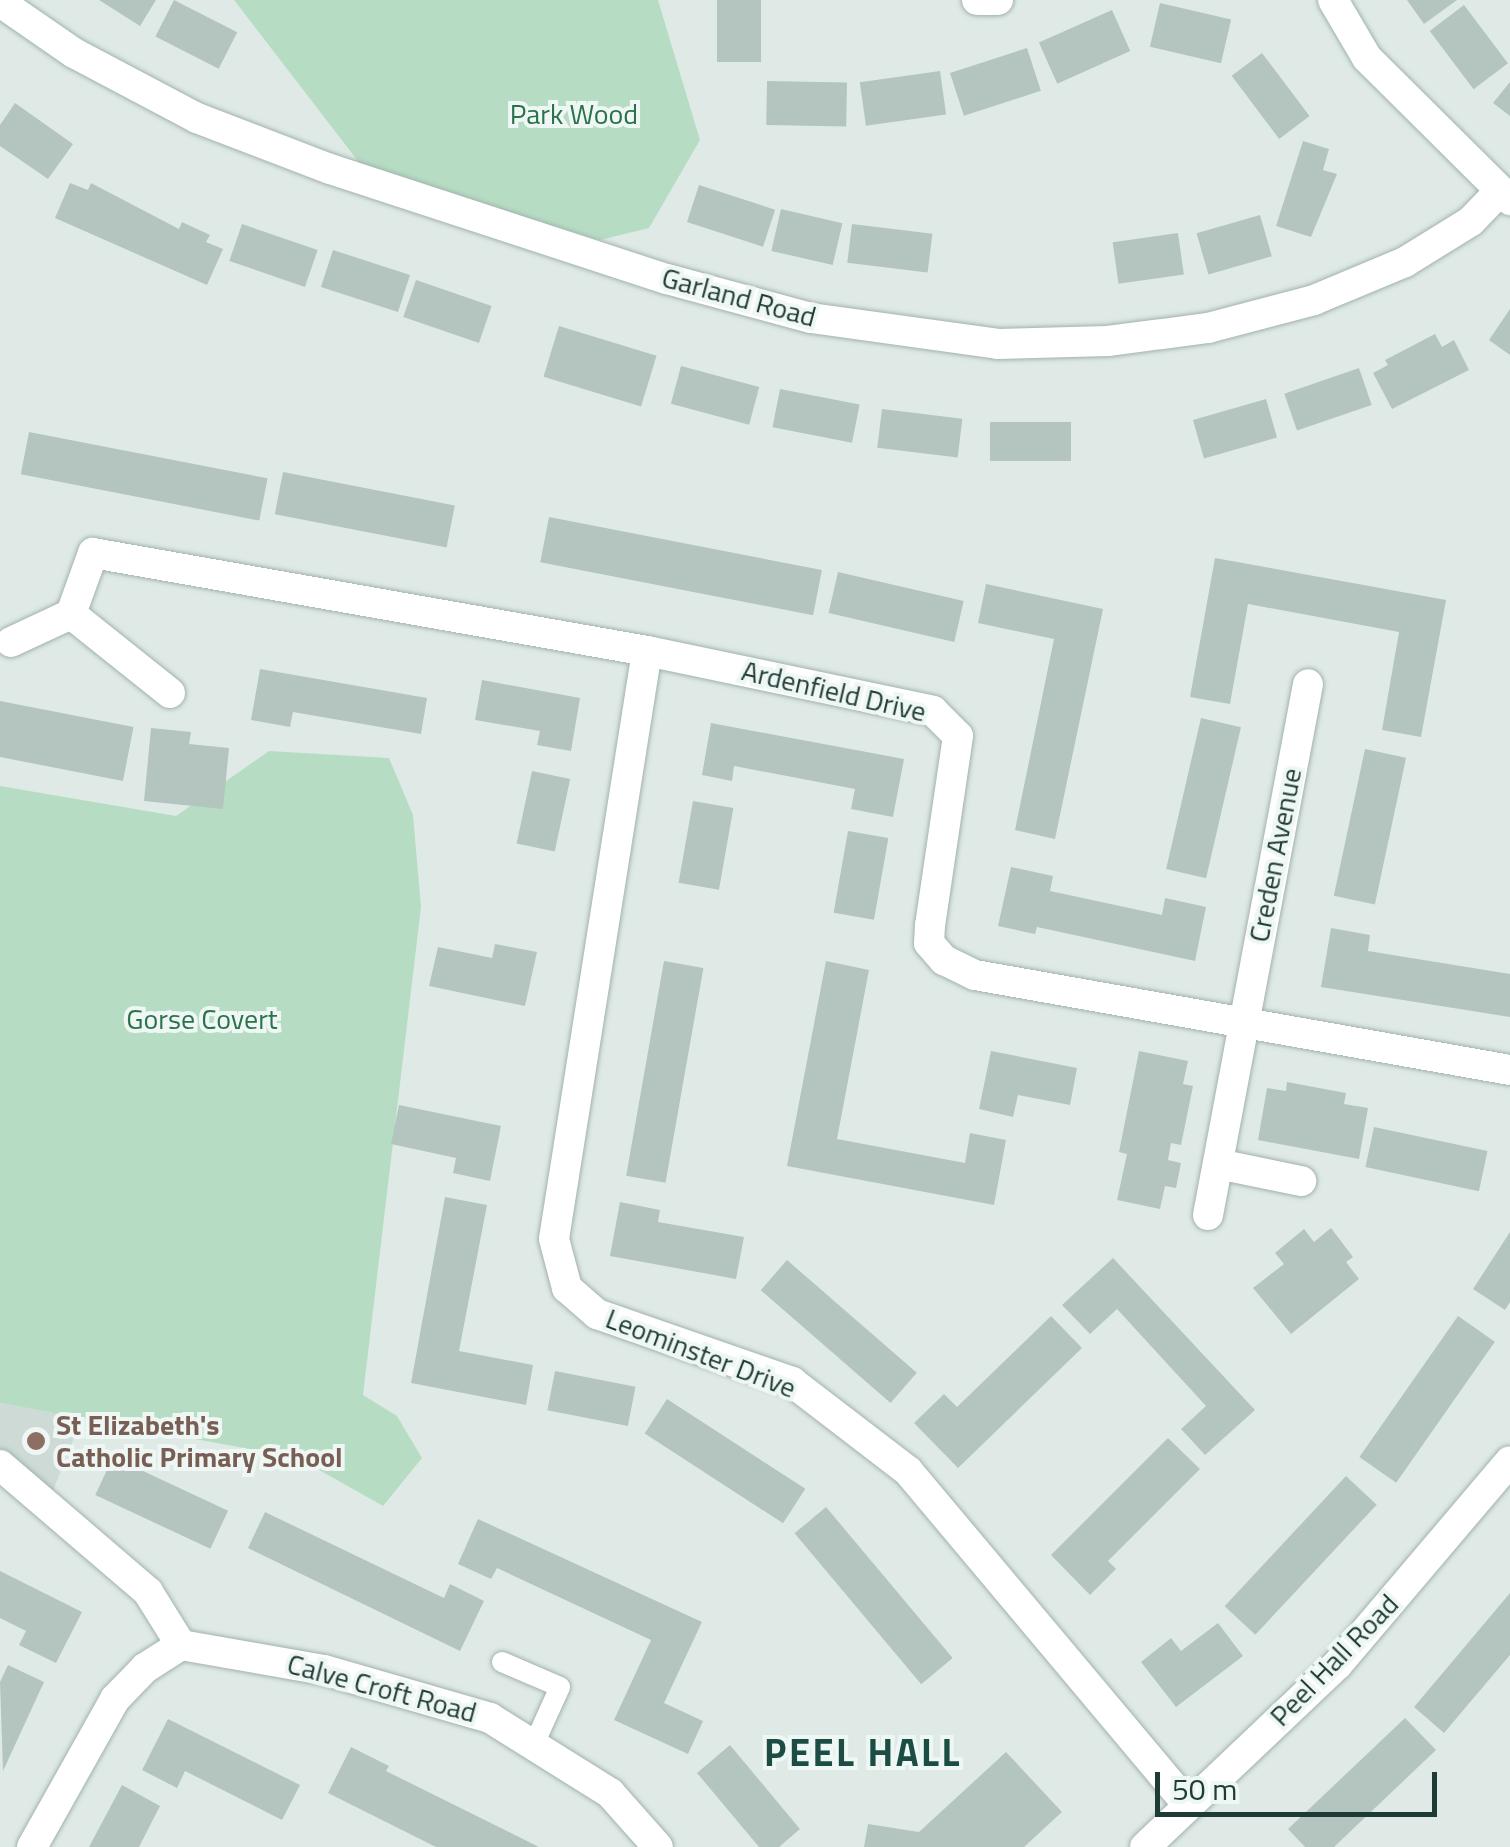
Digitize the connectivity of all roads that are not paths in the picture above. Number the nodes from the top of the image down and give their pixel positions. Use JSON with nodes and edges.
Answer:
{"nodes":[{"id":1,"x":978,"y":0,"type":"edge"},
{"id":2,"x":998,"y":0,"type":"edge"},
{"id":3,"x":1333,"y":0,"type":"edge"},
{"id":4,"x":0,"y":2,"type":"edge"},
{"id":5,"x":1504,"y":196,"type":"edge"},
{"id":6,"x":70,"y":614,"type":"junction"},
{"id":7,"x":12,"y":642,"type":"dead end"},
{"id":8,"x":646,"y":651,"type":"junction"},
{"id":9,"x":1308,"y":684,"type":"dead end"},
{"id":10,"x":170,"y":692,"type":"dead end"},
{"id":11,"x":1243,"y":1025,"type":"junction"},
{"id":12,"x":1510,"y":1070,"type":"edge"},
{"id":13,"x":1218,"y":1164,"type":"junction"},
{"id":14,"x":1301,"y":1181,"type":"dead end"},
{"id":15,"x":1208,"y":1215,"type":"dead end"},
{"id":16,"x":1510,"y":1461,"type":"edge"},
{"id":17,"x":0,"y":1465,"type":"edge"},
{"id":18,"x":181,"y":1645,"type":"junction"},
{"id":19,"x":502,"y":1662,"type":"dead end"},
{"id":20,"x":534,"y":1744,"type":"junction"},
{"id":21,"x":1188,"y":1805,"type":"junction"},
{"id":22,"x":32,"y":1847,"type":"edge"},
{"id":23,"x":658,"y":1847,"type":"edge"},
{"id":24,"x":1145,"y":1847,"type":"edge"}],
"edges":[{"from":1,"to":2,"type":"street"},
{"from":3,"to":5,"type":"street"},
{"from":4,"to":5,"type":"street","name":"Garland Road"},
{"from":6,"to":7,"type":"street"},
{"from":6,"to":8,"type":"street","name":"Ardenfield Drive"},
{"from":6,"to":10,"type":"street"},
{"from":8,"to":11,"type":"street","name":"Ardenfield Drive"},
{"from":8,"to":21,"type":"street","name":"Leominster Drive"},
{"from":9,"to":11,"type":"street","name":"Creden Avenue"},
{"from":11,"to":12,"type":"street","name":"Ardenfield Drive"},
{"from":11,"to":13,"type":"street","name":"Creden Avenue"},
{"from":13,"to":14,"type":"street"},
{"from":13,"to":15,"type":"street","name":"Creden Avenue"},
{"from":16,"to":21,"type":"street","name":"Peel Hall Road"},
{"from":17,"to":18,"type":"street"},
{"from":18,"to":20,"type":"street","name":"Calve Croft Road"},
{"from":18,"to":22,"type":"street"},
{"from":19,"to":20,"type":"lane"},
{"from":20,"to":23,"type":"street","name":"Calve Croft Road"},
{"from":21,"to":24,"type":"street","name":"Peel Hall Road"}]}
